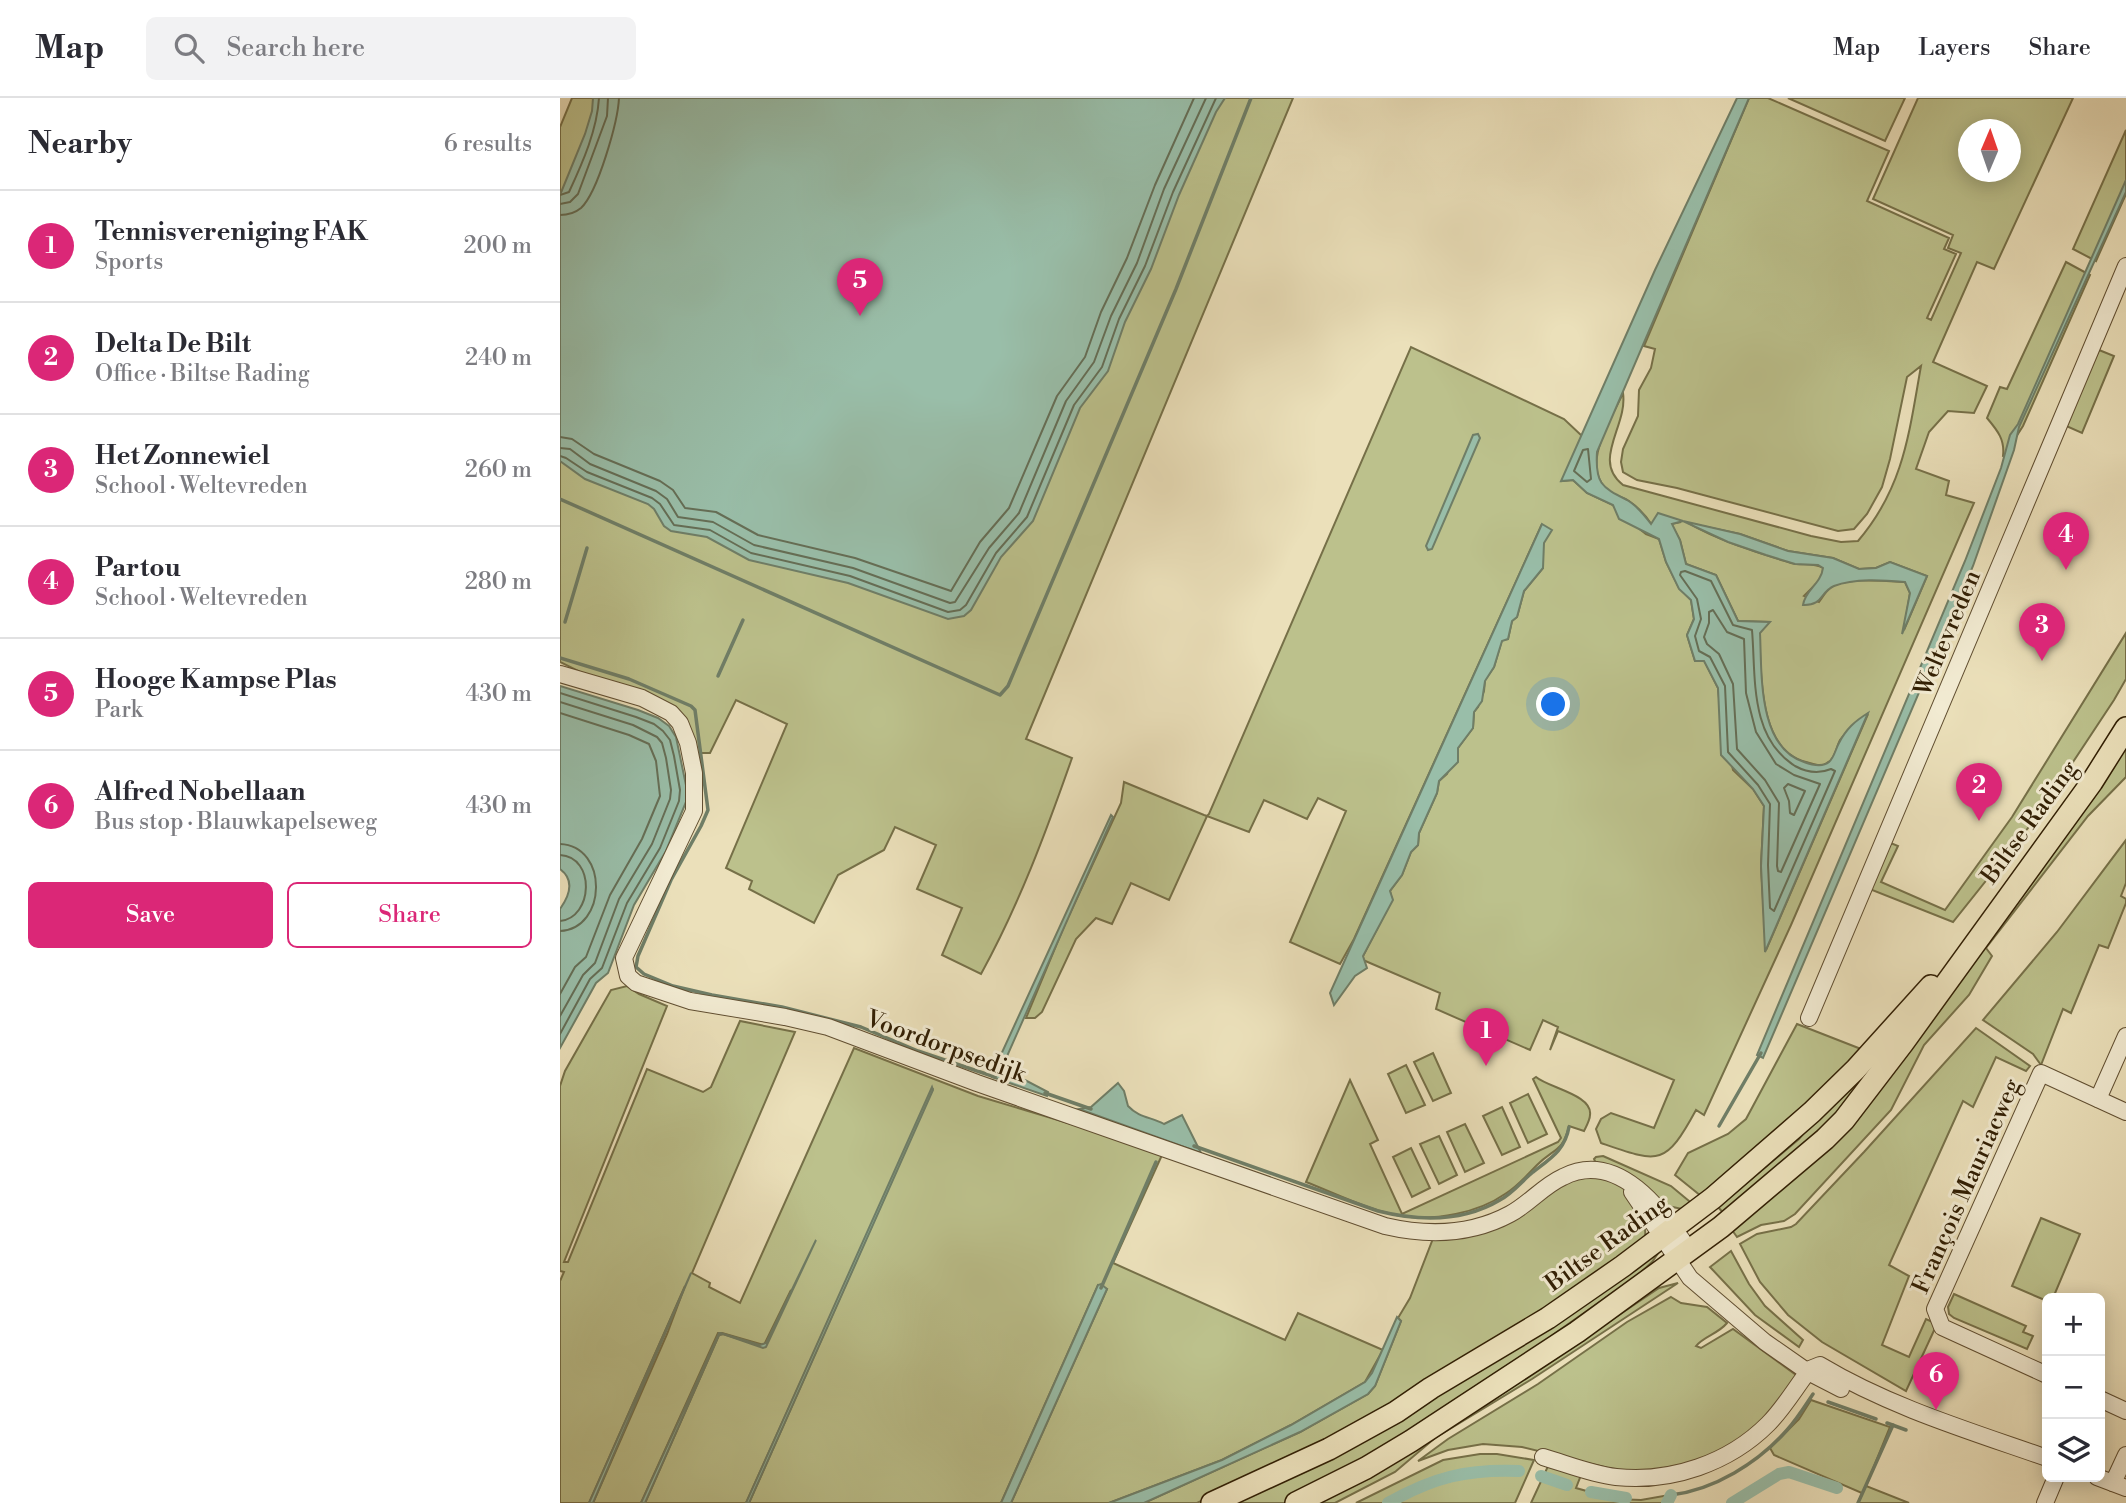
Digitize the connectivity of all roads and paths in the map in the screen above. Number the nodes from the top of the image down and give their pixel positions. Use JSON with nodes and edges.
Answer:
{"nodes":[{"id":1,"x":2126,"y":266,"type":"edge"},
{"id":2,"x":560,"y":674,"type":"edge"},
{"id":3,"x":2126,"y":728,"type":"edge"},
{"id":4,"x":1973,"y":945,"type":"junction"},
{"id":5,"x":1809,"y":1018,"type":"dead end"},
{"id":6,"x":2126,"y":1036,"type":"edge"},
{"id":7,"x":2098,"y":1099,"type":"junction"},
{"id":8,"x":2126,"y":1112,"type":"edge"},
{"id":9,"x":1668,"y":1232,"type":"junction"},
{"id":10,"x":1683,"y":1254,"type":"junction"},
{"id":11,"x":2042,"y":1373,"type":"edge"},
{"id":12,"x":1806,"y":1375,"type":"junction"},
{"id":13,"x":2105,"y":1401,"type":"edge"},
{"id":14,"x":2126,"y":1411,"type":"edge"},
{"id":15,"x":2126,"y":1455,"type":"edge"},
{"id":16,"x":2042,"y":1456,"type":"edge"},
{"id":17,"x":1544,"y":1457,"type":"dead end"},
{"id":18,"x":2054,"y":1482,"type":"edge"},
{"id":19,"x":2119,"y":1485,"type":"edge"},
{"id":20,"x":1212,"y":1503,"type":"edge"},
{"id":21,"x":1296,"y":1503,"type":"edge"},
{"id":22,"x":2045,"y":1503,"type":"edge"}],
"edges":[{"from":1,"to":5,"type":"street","name":"Weltevreden"},
{"from":2,"to":9,"type":"street","name":"Voordorpsedijk"},
{"from":3,"to":4,"type":"main road","name":"Biltse Rading"},
{"from":4,"to":9,"type":"main road","name":"Biltse Rading"},
{"from":4,"to":10,"type":"main road","name":"Biltse Rading"},
{"from":6,"to":7,"type":"street"},
{"from":7,"to":8,"type":"street"},
{"from":7,"to":11,"type":"street","name":"François Mauriacweg"},
{"from":9,"to":10,"type":"street","name":"Voordorpsedijk"},
{"from":9,"to":20,"type":"main road","name":"Biltse Rading"},
{"from":10,"to":12,"type":"street","name":"Voordorpsedijk"},
{"from":10,"to":21,"type":"main road","name":"Biltse Rading"},
{"from":12,"to":16,"type":"street"},
{"from":12,"to":17,"type":"street"},
{"from":13,"to":14,"type":"street"},
{"from":15,"to":19,"type":"street"},
{"from":18,"to":22,"type":"street"}]}
